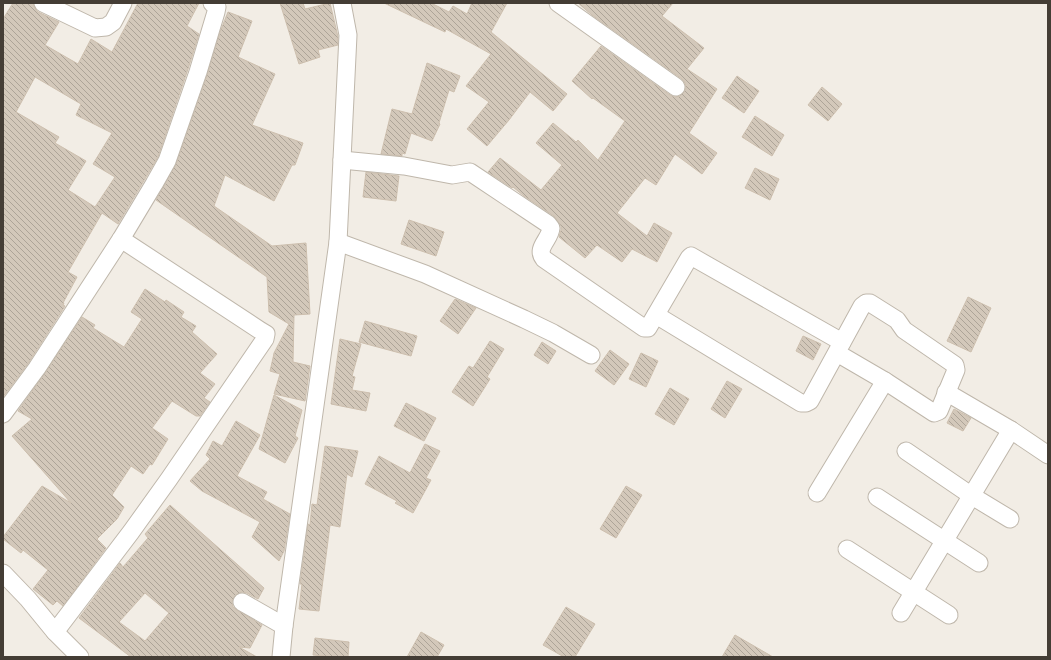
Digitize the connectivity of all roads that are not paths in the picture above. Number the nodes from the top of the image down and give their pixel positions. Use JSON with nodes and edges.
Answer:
{"nodes":[{"id":1,"x":43,"y":3,"type":"edge"},
{"id":2,"x":123,"y":3,"type":"edge"},
{"id":3,"x":212,"y":3,"type":"edge"},
{"id":4,"x":342,"y":3,"type":"edge"},
{"id":5,"x":558,"y":3,"type":"edge"},
{"id":6,"x":676,"y":87,"type":"dead end"},
{"id":7,"x":342,"y":160,"type":"junction"},
{"id":8,"x":121,"y":239,"type":"junction"},
{"id":9,"x":338,"y":242,"type":"junction"},
{"id":10,"x":656,"y":315,"type":"junction"},
{"id":11,"x":840,"y":348,"type":"junction"},
{"id":12,"x":591,"y":355,"type":"dead end"},
{"id":13,"x":885,"y":381,"type":"junction"},
{"id":14,"x":946,"y":392,"type":"junction"},
{"id":15,"x":3,"y":414,"type":"edge"},
{"id":16,"x":1011,"y":430,"type":"junction"},
{"id":17,"x":906,"y":451,"type":"dead end"},
{"id":18,"x":1048,"y":454,"type":"edge"},
{"id":19,"x":817,"y":493,"type":"dead end"},
{"id":20,"x":972,"y":496,"type":"junction"},
{"id":21,"x":877,"y":497,"type":"dead end"},
{"id":22,"x":1010,"y":519,"type":"dead end"},
{"id":23,"x":944,"y":541,"type":"junction"},
{"id":24,"x":847,"y":549,"type":"dead end"},
{"id":25,"x":979,"y":563,"type":"dead end"},
{"id":26,"x":3,"y":573,"type":"edge"},
{"id":27,"x":914,"y":592,"type":"junction"},
{"id":28,"x":242,"y":602,"type":"dead end"},
{"id":29,"x":901,"y":613,"type":"dead end"},
{"id":30,"x":948,"y":615,"type":"dead end"},
{"id":31,"x":284,"y":626,"type":"junction"},
{"id":32,"x":55,"y":632,"type":"junction"},
{"id":33,"x":80,"y":657,"type":"edge"},
{"id":34,"x":281,"y":657,"type":"edge"}],
"edges":[{"from":1,"to":2,"type":"street"},
{"from":3,"to":8,"type":"street"},
{"from":4,"to":7,"type":"street"},
{"from":5,"to":6,"type":"street"},
{"from":7,"to":9,"type":"street"},
{"from":7,"to":10,"type":"street"},
{"from":8,"to":15,"type":"street"},
{"from":8,"to":32,"type":"street"},
{"from":9,"to":12,"type":"street"},
{"from":9,"to":31,"type":"street"},
{"from":10,"to":11,"type":"street"},
{"from":10,"to":11,"type":"street"},
{"from":11,"to":13,"type":"street"},
{"from":11,"to":14,"type":"street"},
{"from":13,"to":14,"type":"street"},
{"from":13,"to":19,"type":"street"},
{"from":14,"to":16,"type":"street"},
{"from":16,"to":18,"type":"street"},
{"from":16,"to":20,"type":"street"},
{"from":17,"to":20,"type":"street"},
{"from":20,"to":22,"type":"street"},
{"from":20,"to":23,"type":"street"},
{"from":21,"to":23,"type":"street"},
{"from":23,"to":25,"type":"street"},
{"from":23,"to":27,"type":"street"},
{"from":24,"to":27,"type":"street"},
{"from":26,"to":32,"type":"street"},
{"from":27,"to":29,"type":"street"},
{"from":27,"to":30,"type":"street"},
{"from":28,"to":31,"type":"street"},
{"from":31,"to":34,"type":"street"},
{"from":32,"to":33,"type":"street"}]}
